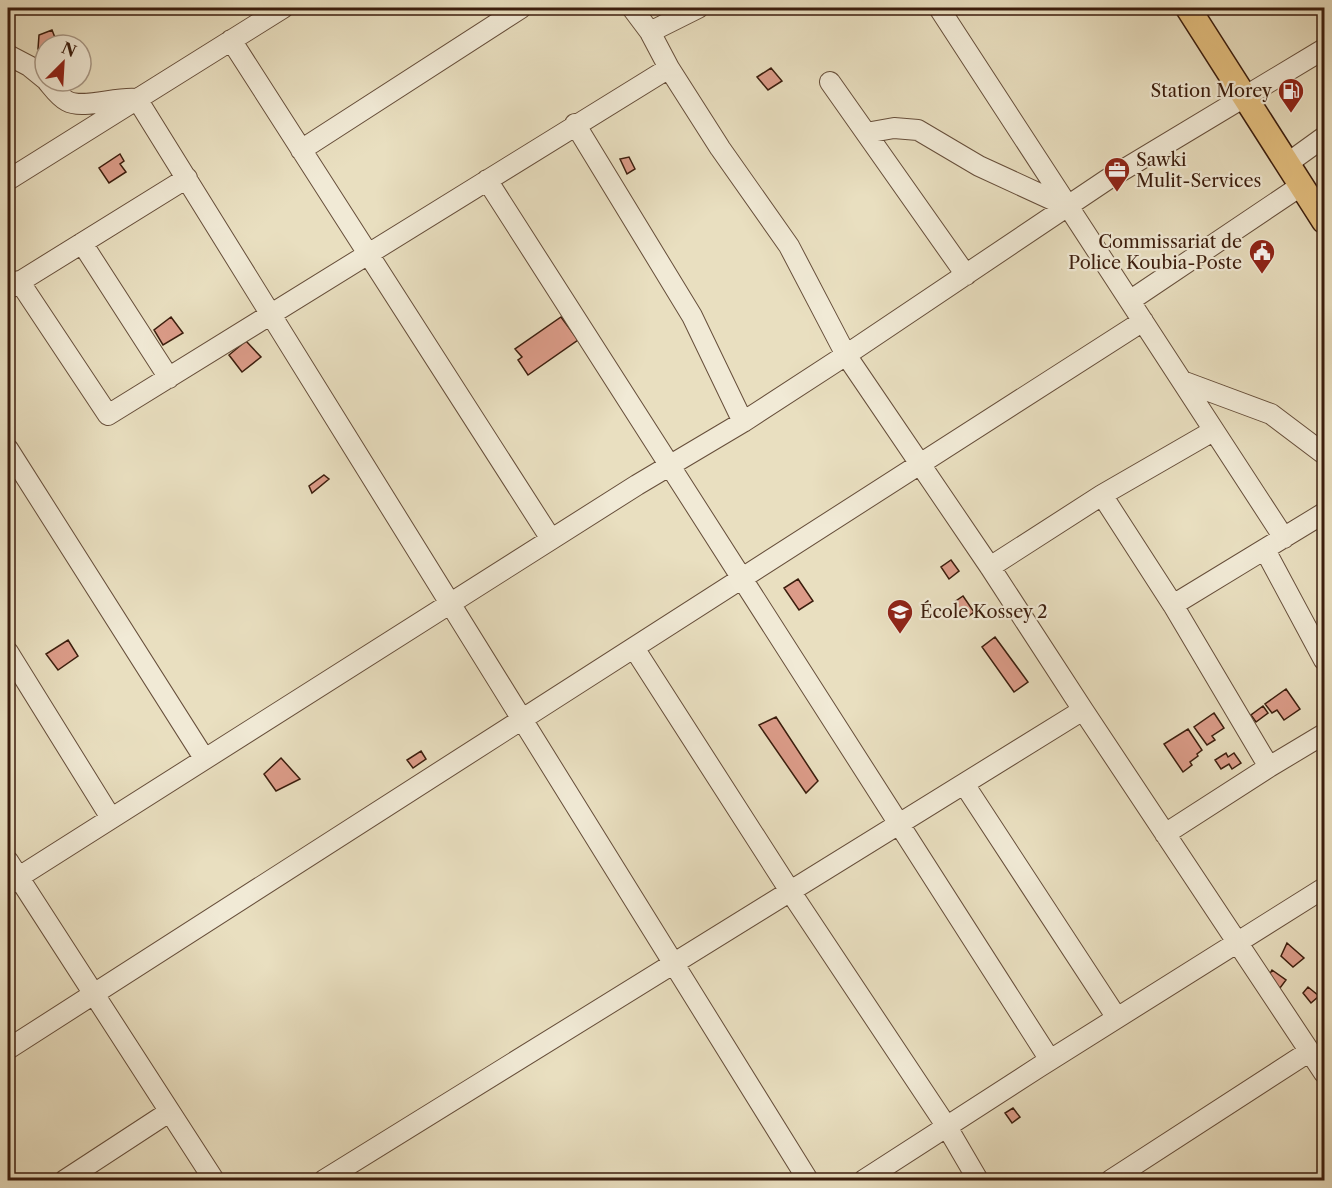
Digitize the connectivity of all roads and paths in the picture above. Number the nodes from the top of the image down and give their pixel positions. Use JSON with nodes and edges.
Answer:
{"nodes":[{"id":1,"x":283,"y":8,"type":"edge"},
{"id":2,"x":521,"y":8,"type":"edge"},
{"id":3,"x":632,"y":8,"type":"edge"},
{"id":4,"x":698,"y":8,"type":"edge"},
{"id":5,"x":939,"y":8,"type":"edge"},
{"id":6,"x":1188,"y":8,"type":"edge"},
{"id":7,"x":650,"y":32,"type":"junction"},
{"id":8,"x":231,"y":40,"type":"junction"},
{"id":9,"x":8,"y":55,"type":"edge"},
{"id":10,"x":1322,"y":56,"type":"edge"},
{"id":11,"x":669,"y":68,"type":"junction"},
{"id":12,"x":33,"y":69,"type":"edge"},
{"id":13,"x":830,"y":82,"type":"dead end"},
{"id":14,"x":57,"y":93,"type":"edge"},
{"id":15,"x":1245,"y":97,"type":"junction"},
{"id":16,"x":137,"y":99,"type":"junction"},
{"id":17,"x":575,"y":124,"type":"junction"},
{"id":18,"x":866,"y":133,"type":"junction"},
{"id":19,"x":1324,"y":137,"type":"edge"},
{"id":20,"x":301,"y":150,"type":"junction"},
{"id":21,"x":1288,"y":163,"type":"junction"},
{"id":22,"x":187,"y":178,"type":"junction"},
{"id":23,"x":8,"y":180,"type":"edge"},
{"id":24,"x":487,"y":180,"type":"junction"},
{"id":25,"x":1302,"y":185,"type":"junction"},
{"id":26,"x":1068,"y":207,"type":"junction"},
{"id":27,"x":1324,"y":221,"type":"edge"},
{"id":28,"x":82,"y":243,"type":"junction"},
{"id":29,"x":368,"y":254,"type":"junction"},
{"id":30,"x":966,"y":275,"type":"junction"},
{"id":31,"x":13,"y":285,"type":"edge"},
{"id":32,"x":1131,"y":300,"type":"junction"},
{"id":33,"x":272,"y":314,"type":"junction"},
{"id":34,"x":1143,"y":321,"type":"junction"},
{"id":35,"x":846,"y":355,"type":"junction"},
{"id":36,"x":169,"y":378,"type":"junction"},
{"id":37,"x":1182,"y":381,"type":"junction"},
{"id":38,"x":743,"y":422,"type":"junction"},
{"id":39,"x":1213,"y":430,"type":"junction"},
{"id":40,"x":8,"y":449,"type":"edge"},
{"id":41,"x":1324,"y":454,"type":"edge"},
{"id":42,"x":669,"y":465,"type":"junction"},
{"id":43,"x":919,"y":466,"type":"junction"},
{"id":44,"x":1102,"y":495,"type":"junction"},
{"id":45,"x":1324,"y":513,"type":"edge"},
{"id":46,"x":1284,"y":538,"type":"junction"},
{"id":47,"x":551,"y":539,"type":"junction"},
{"id":48,"x":1265,"y":550,"type":"junction"},
{"id":49,"x":990,"y":567,"type":"junction"},
{"id":50,"x":742,"y":579,"type":"junction"},
{"id":51,"x":451,"y":602,"type":"junction"},
{"id":52,"x":1173,"y":605,"type":"junction"},
{"id":53,"x":634,"y":648,"type":"junction"},
{"id":54,"x":8,"y":652,"type":"edge"},
{"id":55,"x":1324,"y":660,"type":"edge"},
{"id":56,"x":1083,"y":710,"type":"junction"},
{"id":57,"x":523,"y":719,"type":"junction"},
{"id":58,"x":1324,"y":734,"type":"edge"},
{"id":59,"x":204,"y":758,"type":"junction"},
{"id":60,"x":1269,"y":767,"type":"junction"},
{"id":61,"x":964,"y":784,"type":"junction"},
{"id":62,"x":111,"y":818,"type":"junction"},
{"id":63,"x":899,"y":824,"type":"junction"},
{"id":64,"x":1165,"y":834,"type":"junction"},
{"id":65,"x":11,"y":874,"type":"edge"},
{"id":66,"x":1324,"y":888,"type":"edge"},
{"id":67,"x":790,"y":891,"type":"junction"},
{"id":68,"x":1237,"y":942,"type":"junction"},
{"id":69,"x":674,"y":963,"type":"junction"},
{"id":70,"x":93,"y":994,"type":"junction"},
{"id":71,"x":1117,"y":1018,"type":"junction"},
{"id":72,"x":8,"y":1049,"type":"edge"},
{"id":73,"x":1310,"y":1051,"type":"junction"},
{"id":74,"x":1050,"y":1060,"type":"junction"},
{"id":75,"x":1324,"y":1073,"type":"edge"},
{"id":76,"x":170,"y":1112,"type":"junction"},
{"id":77,"x":947,"y":1127,"type":"junction"},
{"id":78,"x":65,"y":1180,"type":"edge"},
{"id":79,"x":214,"y":1180,"type":"edge"},
{"id":80,"x":324,"y":1180,"type":"edge"},
{"id":81,"x":808,"y":1180,"type":"edge"},
{"id":82,"x":864,"y":1180,"type":"edge"},
{"id":83,"x":978,"y":1180,"type":"edge"},
{"id":84,"x":1112,"y":1180,"type":"edge"}],
"edges":[{"from":1,"to":8,"type":"street"},
{"from":2,"to":20,"type":"street"},
{"from":3,"to":7,"type":"street"},
{"from":4,"to":7,"type":"street"},
{"from":5,"to":26,"type":"street"},
{"from":6,"to":15,"type":"main road"},
{"from":7,"to":11,"type":"street"},
{"from":8,"to":16,"type":"street"},
{"from":8,"to":20,"type":"street"},
{"from":9,"to":12,"type":"street"},
{"from":10,"to":15,"type":"street"},
{"from":11,"to":17,"type":"street"},
{"from":11,"to":35,"type":"street"},
{"from":13,"to":18,"type":"street"},
{"from":14,"to":16,"type":"street"},
{"from":15,"to":21,"type":"main road"},
{"from":15,"to":26,"type":"street"},
{"from":16,"to":22,"type":"street"},
{"from":16,"to":23,"type":"street"},
{"from":17,"to":24,"type":"street"},
{"from":17,"to":38,"type":"street"},
{"from":18,"to":26,"type":"street"},
{"from":18,"to":30,"type":"street"},
{"from":19,"to":21,"type":"street"},
{"from":20,"to":29,"type":"street"},
{"from":21,"to":25,"type":"main road"},
{"from":22,"to":28,"type":"street"},
{"from":22,"to":33,"type":"street"},
{"from":24,"to":29,"type":"street"},
{"from":24,"to":42,"type":"street"},
{"from":25,"to":27,"type":"main road"},
{"from":25,"to":32,"type":"street"},
{"from":26,"to":30,"type":"street"},
{"from":26,"to":32,"type":"street"},
{"from":28,"to":31,"type":"street"},
{"from":28,"to":36,"type":"street"},
{"from":29,"to":33,"type":"street"},
{"from":29,"to":47,"type":"street"},
{"from":30,"to":35,"type":"street"},
{"from":31,"to":36,"type":"street"},
{"from":32,"to":34,"type":"street"},
{"from":33,"to":36,"type":"street"},
{"from":33,"to":51,"type":"street"},
{"from":34,"to":37,"type":"street"},
{"from":34,"to":43,"type":"street"},
{"from":35,"to":38,"type":"street"},
{"from":35,"to":43,"type":"street"},
{"from":37,"to":39,"type":"street"},
{"from":37,"to":41,"type":"street"},
{"from":38,"to":42,"type":"street"},
{"from":39,"to":44,"type":"street"},
{"from":39,"to":46,"type":"street"},
{"from":40,"to":59,"type":"street"},
{"from":42,"to":47,"type":"street"},
{"from":42,"to":50,"type":"street"},
{"from":43,"to":49,"type":"street"},
{"from":43,"to":50,"type":"street"},
{"from":44,"to":49,"type":"street"},
{"from":44,"to":52,"type":"street"},
{"from":45,"to":46,"type":"street"},
{"from":46,"to":48,"type":"street"},
{"from":47,"to":51,"type":"street"},
{"from":48,"to":52,"type":"street"},
{"from":48,"to":55,"type":"street"},
{"from":49,"to":56,"type":"street"},
{"from":50,"to":53,"type":"street"},
{"from":50,"to":63,"type":"street"},
{"from":51,"to":57,"type":"street"},
{"from":51,"to":59,"type":"street"},
{"from":52,"to":60,"type":"street"},
{"from":53,"to":57,"type":"street"},
{"from":53,"to":67,"type":"street"},
{"from":54,"to":62,"type":"street"},
{"from":56,"to":61,"type":"street"},
{"from":56,"to":64,"type":"street"},
{"from":57,"to":69,"type":"street"},
{"from":57,"to":70,"type":"street"},
{"from":58,"to":60,"type":"street"},
{"from":59,"to":62,"type":"street"},
{"from":60,"to":64,"type":"street"},
{"from":61,"to":63,"type":"street"},
{"from":61,"to":71,"type":"street"},
{"from":62,"to":65,"type":"street"},
{"from":63,"to":67,"type":"street"},
{"from":63,"to":74,"type":"street"},
{"from":64,"to":68,"type":"street"},
{"from":65,"to":70,"type":"street"},
{"from":66,"to":68,"type":"street"},
{"from":67,"to":69,"type":"street"},
{"from":67,"to":77,"type":"street"},
{"from":68,"to":71,"type":"street"},
{"from":68,"to":73,"type":"street"},
{"from":69,"to":80,"type":"street"},
{"from":69,"to":81,"type":"street"},
{"from":70,"to":72,"type":"street"},
{"from":70,"to":76,"type":"street"},
{"from":71,"to":74,"type":"street"},
{"from":73,"to":75,"type":"street"},
{"from":73,"to":84,"type":"street"},
{"from":74,"to":77,"type":"street"},
{"from":76,"to":78,"type":"street"},
{"from":76,"to":79,"type":"street"},
{"from":77,"to":82,"type":"street"},
{"from":77,"to":83,"type":"street"}]}
